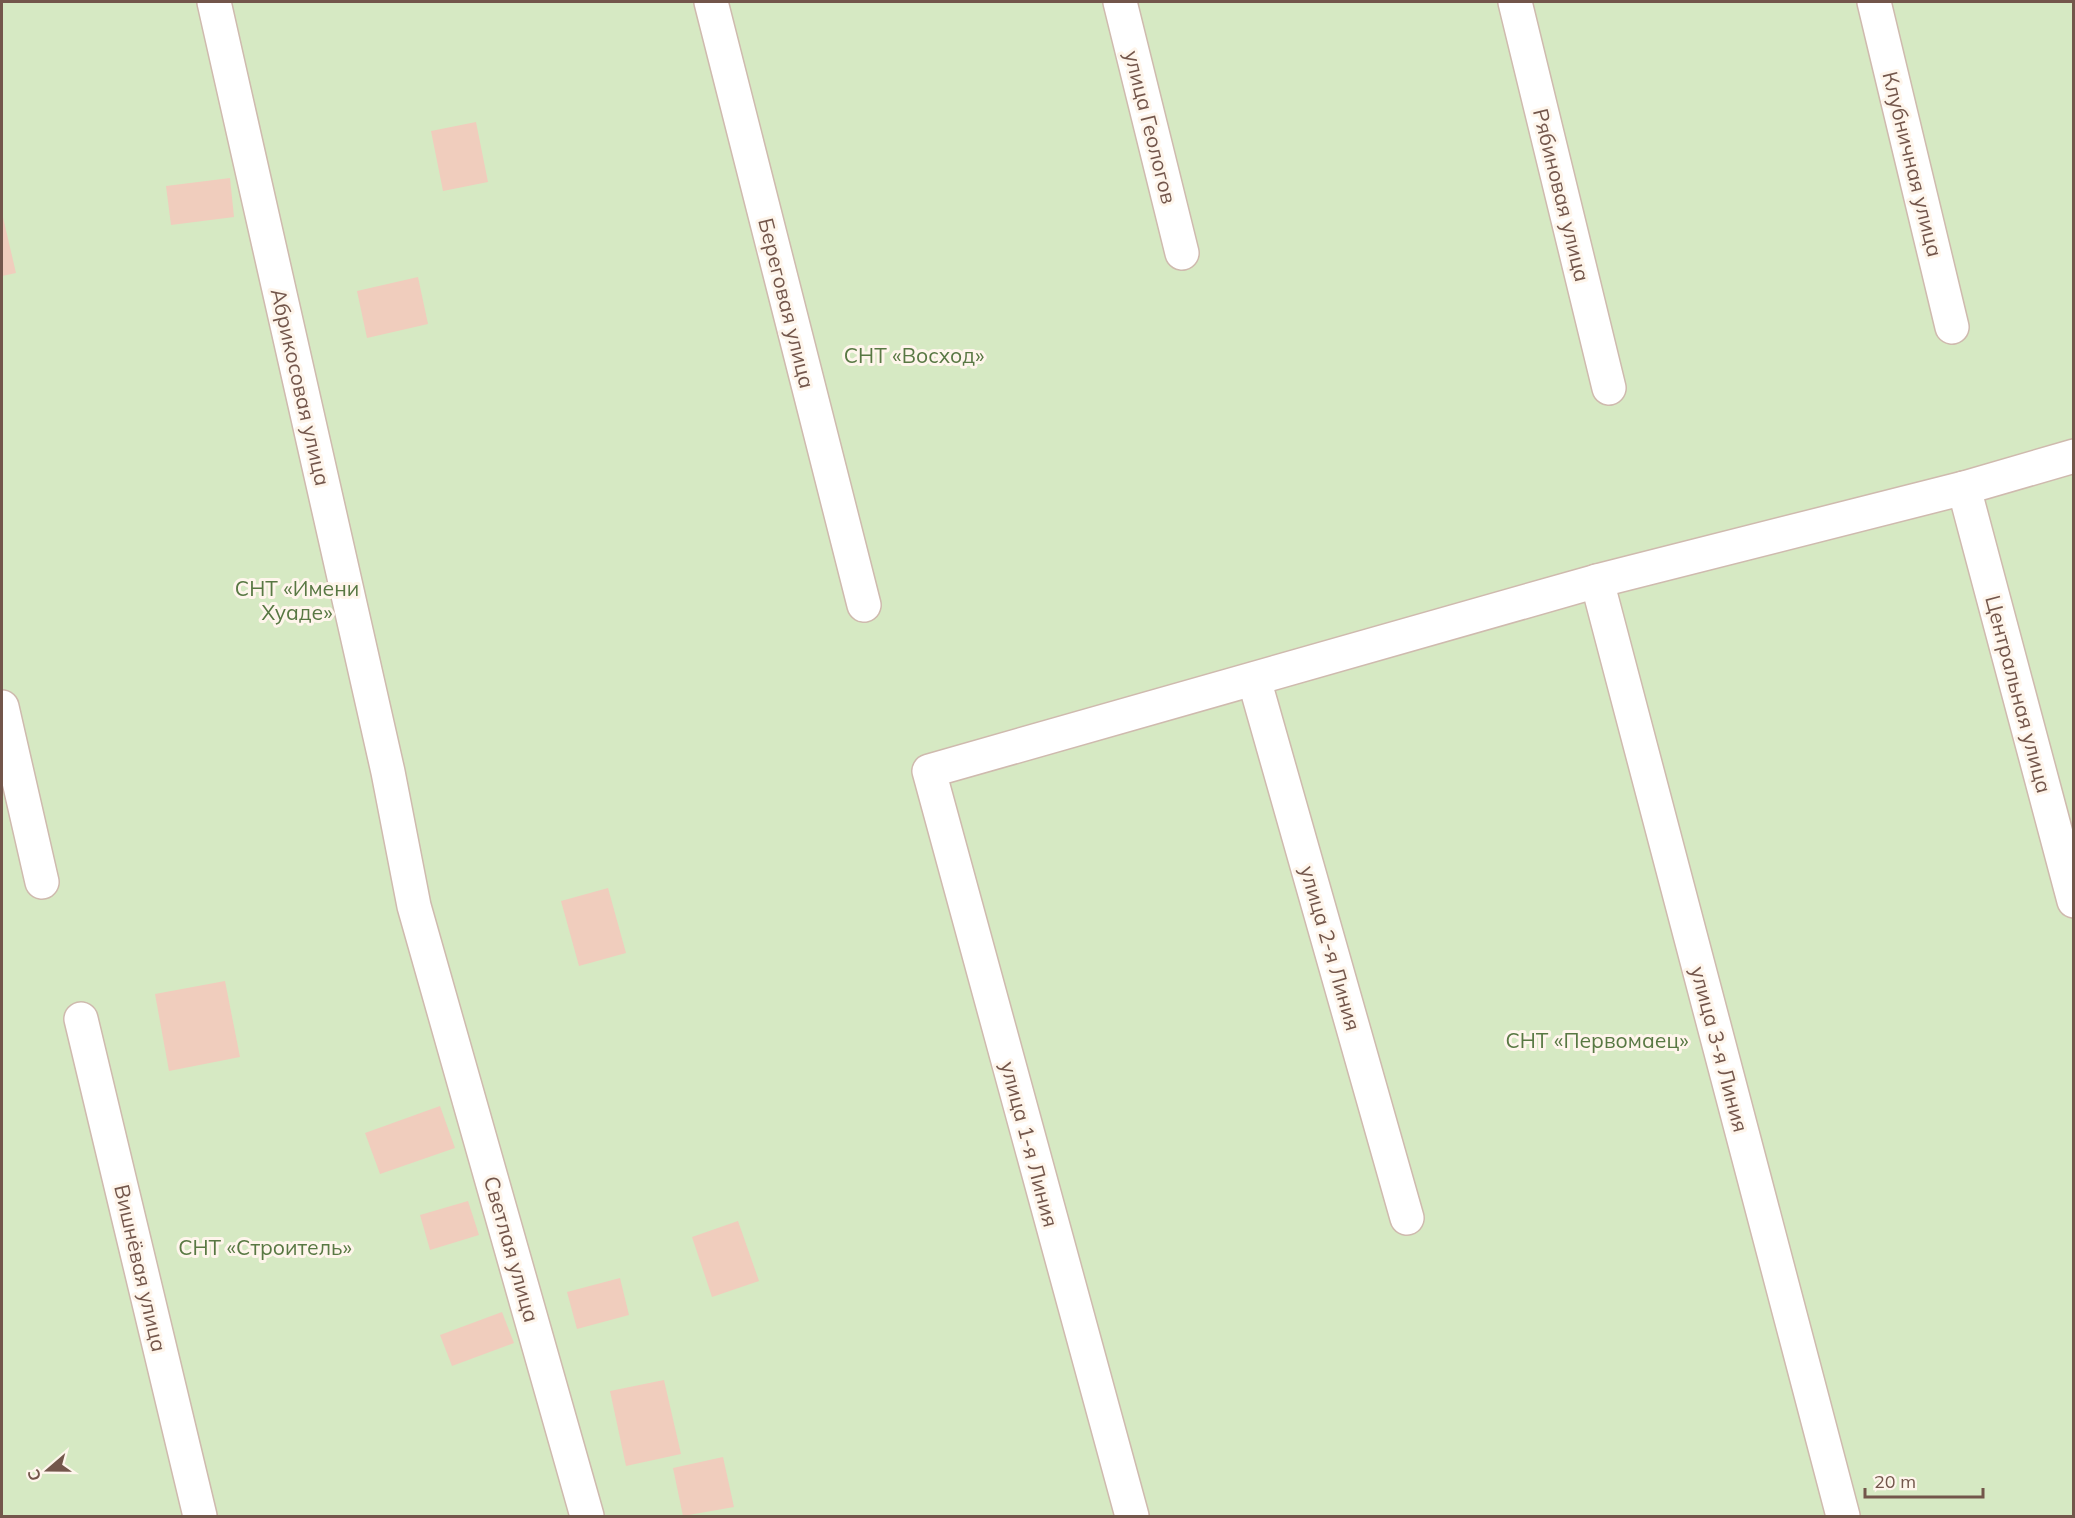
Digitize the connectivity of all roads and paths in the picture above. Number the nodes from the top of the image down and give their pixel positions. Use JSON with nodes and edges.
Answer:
{"nodes":[{"id":1,"x":214,"y":2,"type":"edge"},
{"id":2,"x":711,"y":2,"type":"edge"},
{"id":3,"x":1120,"y":2,"type":"edge"},
{"id":4,"x":1515,"y":2,"type":"edge"},
{"id":5,"x":1874,"y":2,"type":"edge"},
{"id":6,"x":1182,"y":253,"type":"dead end"},
{"id":7,"x":1952,"y":327,"type":"dead end"},
{"id":8,"x":1609,"y":388,"type":"dead end"},
{"id":9,"x":2073,"y":456,"type":"edge"},
{"id":10,"x":1964,"y":488,"type":"junction"},
{"id":11,"x":1597,"y":581,"type":"junction"},
{"id":12,"x":864,"y":605,"type":"dead end"},
{"id":13,"x":1254,"y":679,"type":"junction"},
{"id":14,"x":2,"y":707,"type":"edge"},
{"id":15,"x":42,"y":882,"type":"dead end"},
{"id":16,"x":2073,"y":901,"type":"edge"},
{"id":17,"x":437,"y":982,"type":"joint"},
{"id":18,"x":81,"y":1019,"type":"dead end"},
{"id":19,"x":1407,"y":1218,"type":"dead end"},
{"id":20,"x":200,"y":1516,"type":"edge"},
{"id":21,"x":587,"y":1516,"type":"edge"},
{"id":22,"x":1132,"y":1516,"type":"edge"},
{"id":23,"x":1843,"y":1516,"type":"edge"}],
"edges":[{"from":1,"to":17,"type":"street","name":"Абрикосовая улица"},
{"from":2,"to":12,"type":"street","name":"Береговая улица"},
{"from":3,"to":6,"type":"street","name":"улица Геологов"},
{"from":4,"to":8,"type":"street","name":"Рябиновая улица"},
{"from":5,"to":7,"type":"street","name":"Клубничная улица"},
{"from":9,"to":10,"type":"street"},
{"from":10,"to":11,"type":"street"},
{"from":10,"to":16,"type":"street","name":"Центральная улица"},
{"from":11,"to":13,"type":"street"},
{"from":11,"to":23,"type":"street","name":"улица 3-я Линия"},
{"from":13,"to":19,"type":"street","name":"улица 2-я Линия"},
{"from":13,"to":22,"type":"street","name":"улица 1-я Линия"},
{"from":14,"to":15,"type":"street"},
{"from":17,"to":21,"type":"street","name":"Светлая улица"},
{"from":18,"to":20,"type":"street","name":"Вишнёвая улица"}]}
